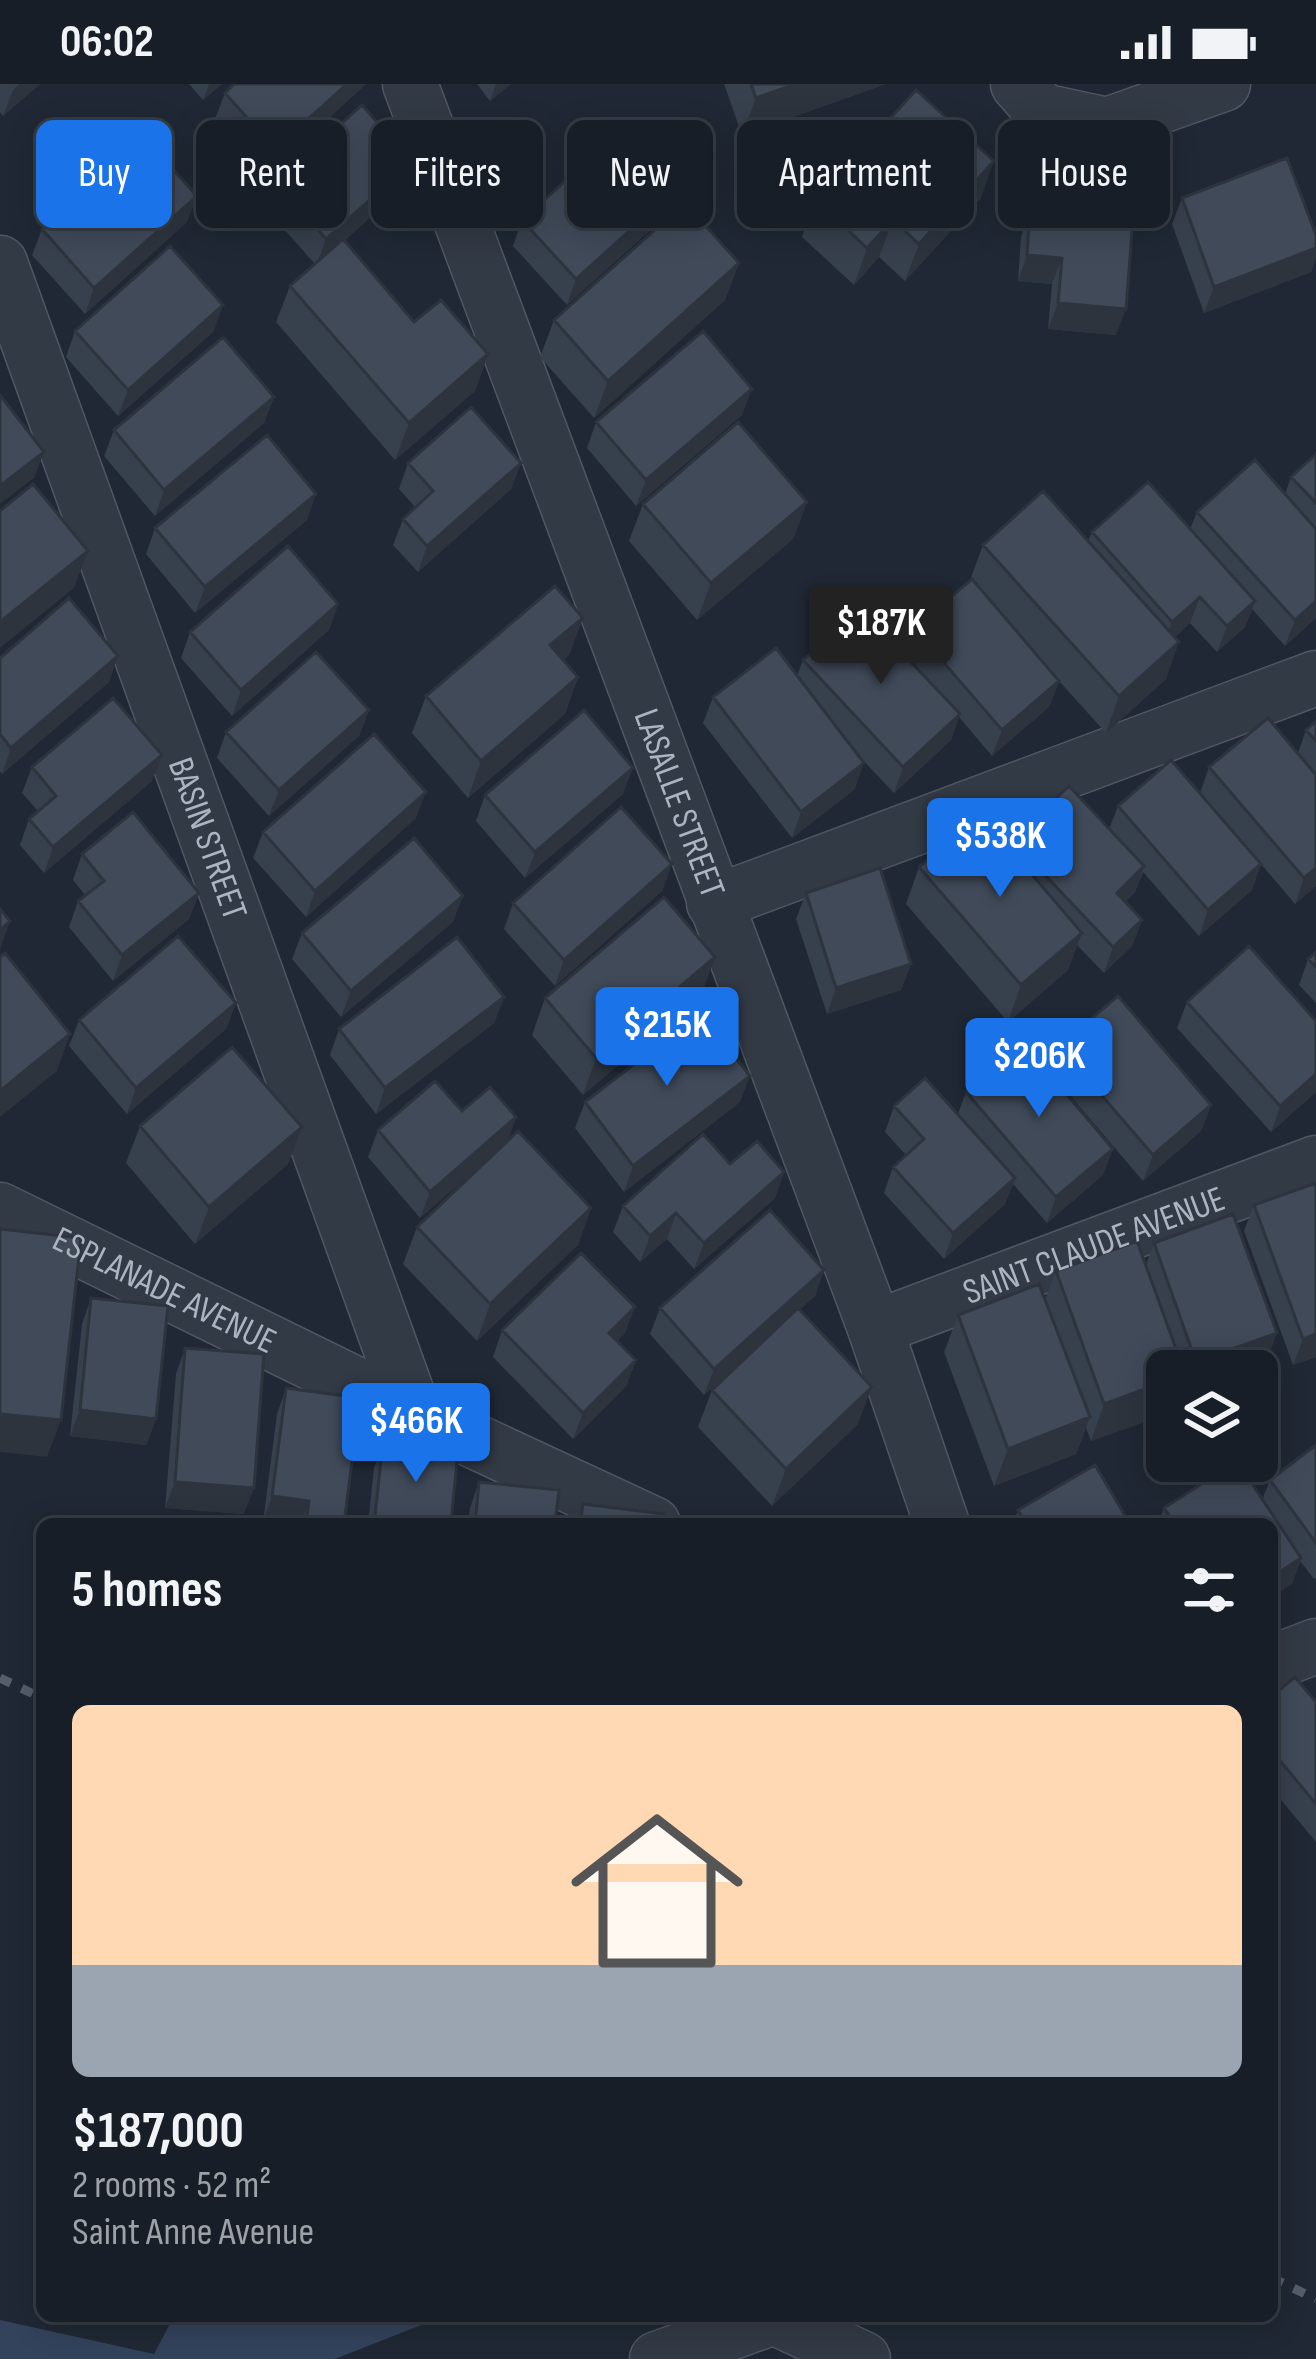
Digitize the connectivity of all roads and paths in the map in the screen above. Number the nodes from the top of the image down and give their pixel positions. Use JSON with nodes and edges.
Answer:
{"nodes":[{"id":1,"x":410,"y":84,"type":"edge"},
{"id":2,"x":1222,"y":84,"type":"edge"},
{"id":3,"x":1030,"y":98,"type":"edge"},
{"id":4,"x":0,"y":263,"type":"edge"},
{"id":5,"x":1316,"y":677,"type":"edge"},
{"id":6,"x":713,"y":903,"type":"junction"},
{"id":7,"x":1316,"y":1163,"type":"edge"},
{"id":8,"x":0,"y":1210,"type":"edge"},
{"id":9,"x":875,"y":1328,"type":"junction"},
{"id":10,"x":414,"y":1413,"type":"junction"},
{"id":11,"x":640,"y":1518,"type":"edge"},
{"id":12,"x":940,"y":1518,"type":"edge"},
{"id":13,"x":1316,"y":1646,"type":"edge"},
{"id":14,"x":1278,"y":1661,"type":"edge"},
{"id":15,"x":760,"y":2322,"type":"edge"},
{"id":16,"x":785,"y":2322,"type":"edge"},
{"id":17,"x":657,"y":2359,"type":"edge"},
{"id":18,"x":863,"y":2359,"type":"edge"}],
"edges":[{"from":1,"to":6,"type":"street","name":"LASALLE STREET"},
{"from":2,"to":3,"type":"street"},
{"from":4,"to":10,"type":"street","name":"BASIN STREET"},
{"from":5,"to":6,"type":"street"},
{"from":6,"to":9,"type":"street","name":"LASALLE STREET"},
{"from":7,"to":9,"type":"street","name":"SAINT CLAUDE AVENUE"},
{"from":8,"to":10,"type":"street","name":"ESPLANADE AVENUE"},
{"from":9,"to":12,"type":"street","name":"LASALLE STREET"},
{"from":10,"to":11,"type":"street","name":"ESPLANADE AVENUE"},
{"from":13,"to":14,"type":"street"},
{"from":15,"to":17,"type":"street"},
{"from":16,"to":18,"type":"street"}]}
